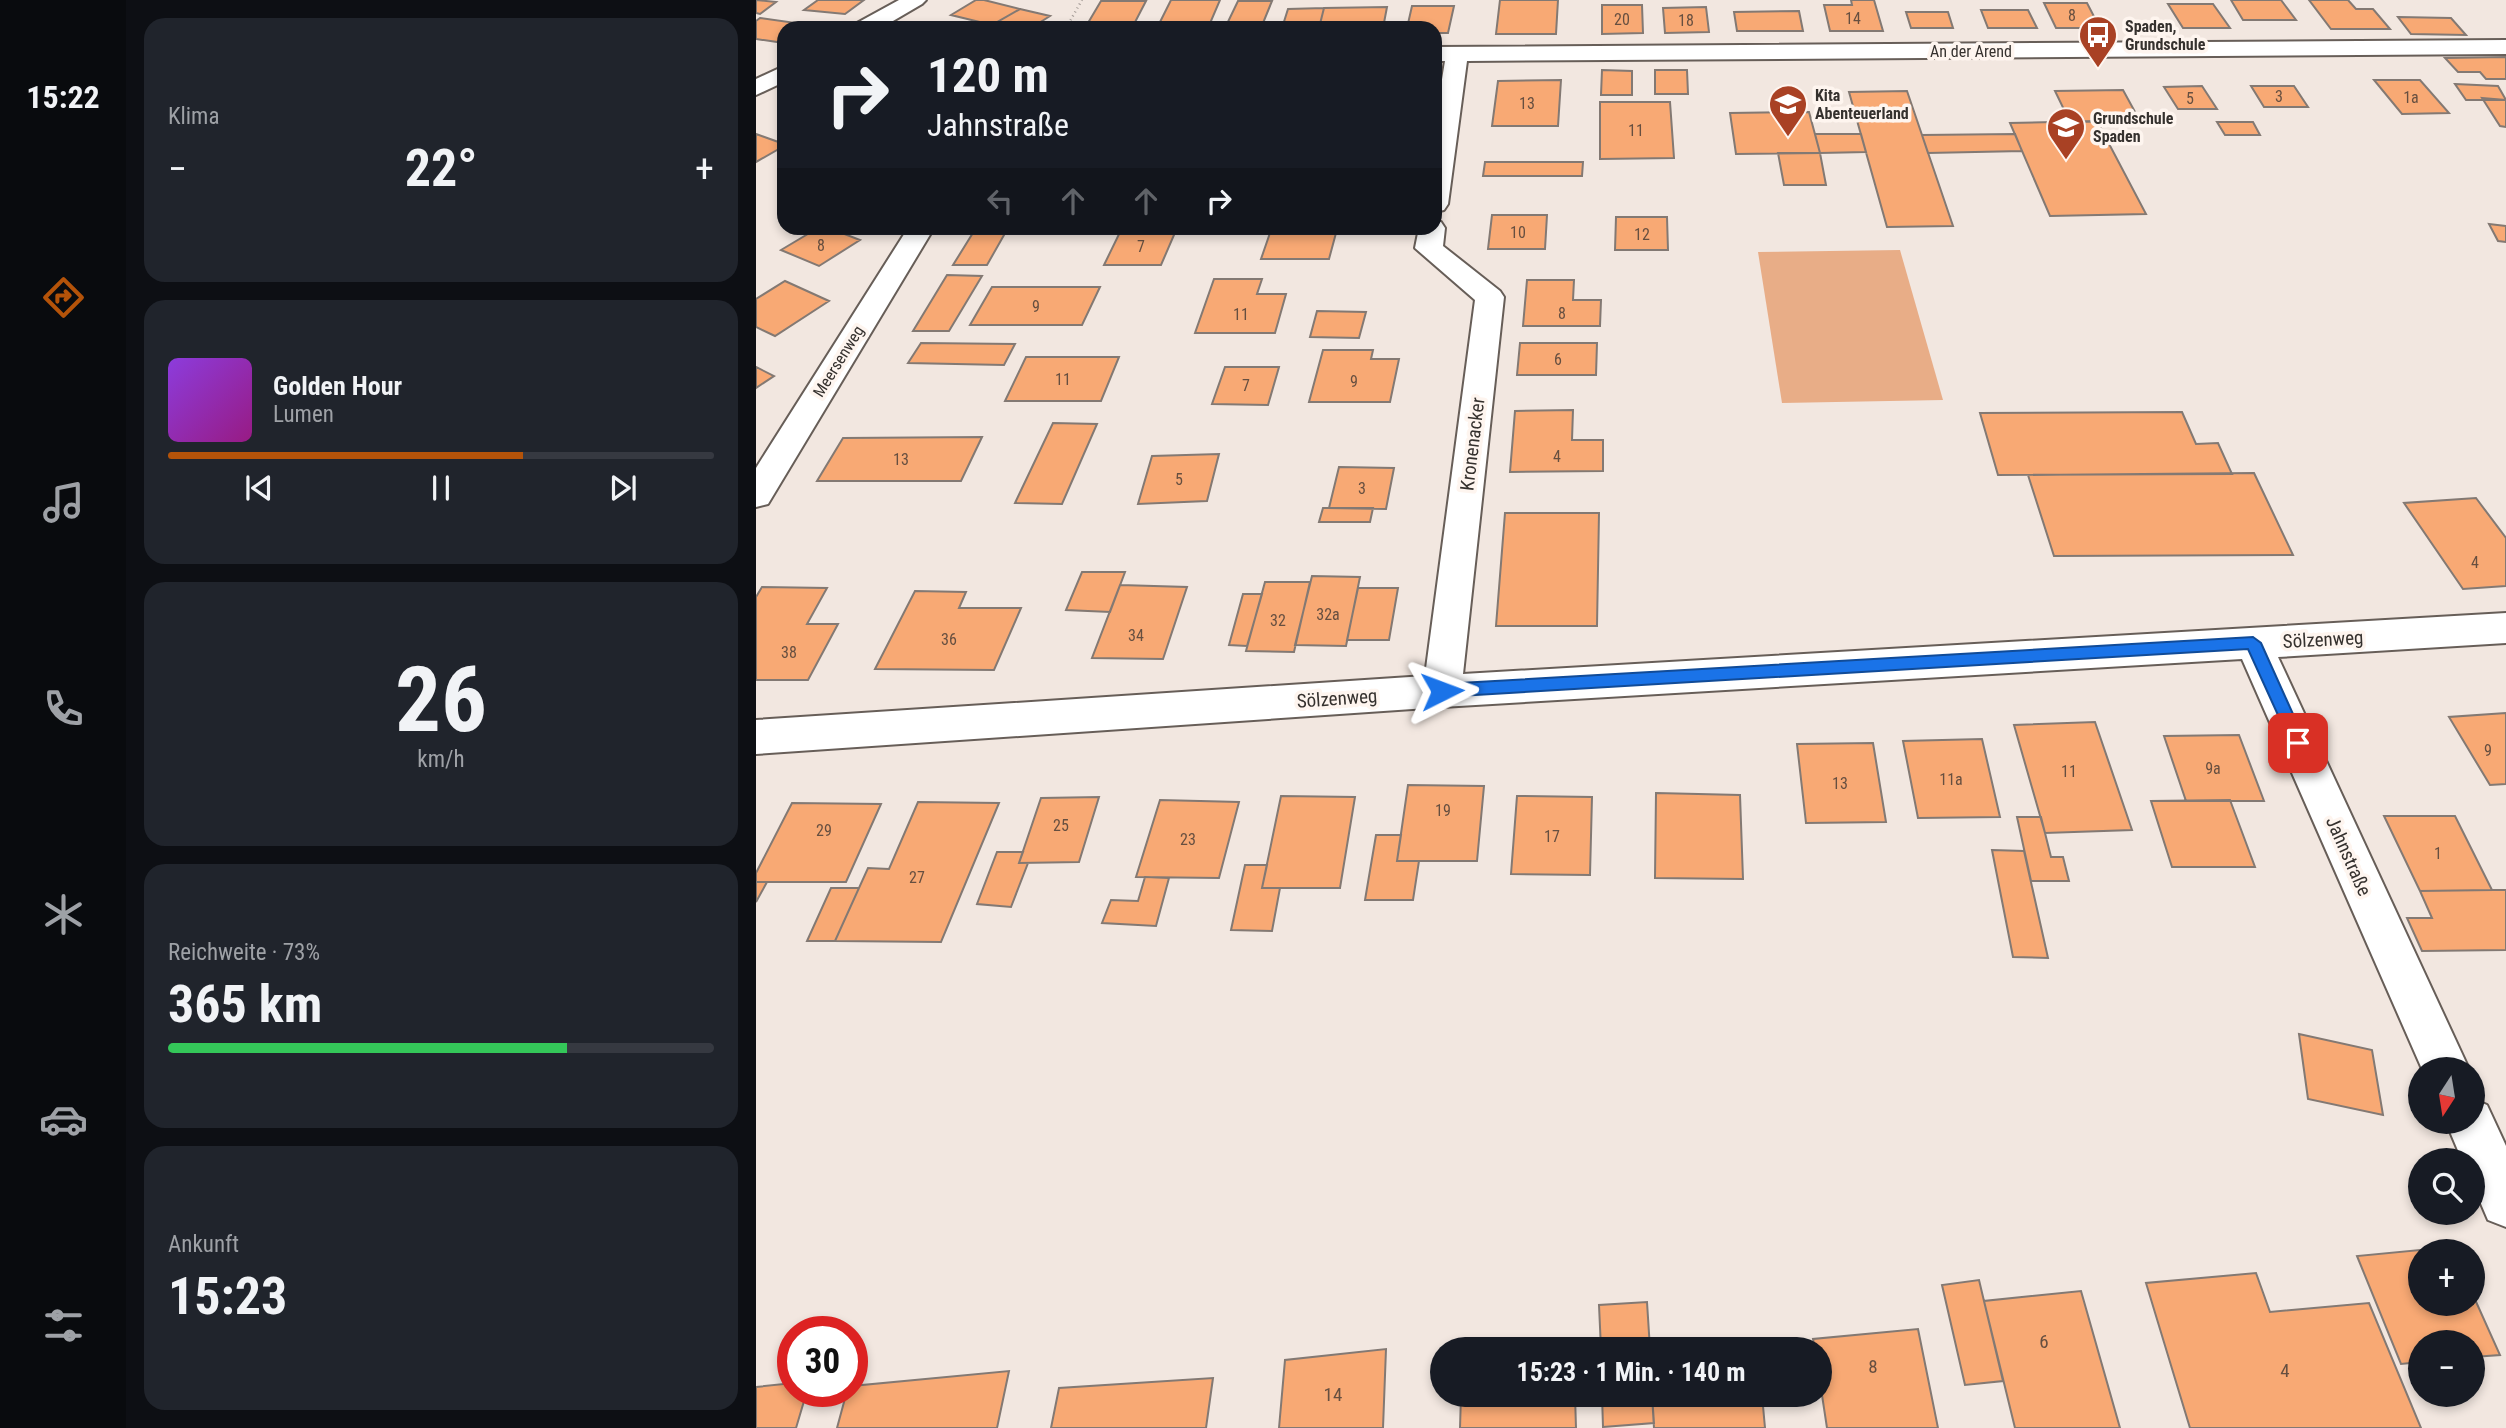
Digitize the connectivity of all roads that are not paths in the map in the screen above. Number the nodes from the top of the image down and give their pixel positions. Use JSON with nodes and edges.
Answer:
{"nodes":[{"id":1,"x":915,"y":0,"type":"edge"},
{"id":2,"x":877,"y":21,"type":"edge"},
{"id":3,"x":2506,"y":47,"type":"edge"},
{"id":4,"x":1446,"y":54,"type":"edge"},
{"id":5,"x":777,"y":77,"type":"edge"},
{"id":6,"x":756,"y":88,"type":"edge"},
{"id":7,"x":1442,"y":109,"type":"edge"},
{"id":8,"x":917,"y":235,"type":"edge"},
{"id":9,"x":1431,"y":235,"type":"edge"},
{"id":10,"x":756,"y":495,"type":"edge"},
{"id":11,"x":2506,"y":628,"type":"edge"},
{"id":12,"x":2253,"y":643,"type":"junction"},
{"id":13,"x":1442,"y":691,"type":"junction"},
{"id":14,"x":756,"y":737,"type":"edge"},
{"id":15,"x":2441,"y":1057,"type":"edge"},
{"id":16,"x":2475,"y":1134,"type":"edge"},
{"id":17,"x":2506,"y":1202,"type":"edge"}],
"edges":[{"from":1,"to":2,"type":"street"},
{"from":3,"to":4,"type":"street","name":"An der Arend"},
{"from":4,"to":7,"type":"street"},
{"from":5,"to":6,"type":"street"},
{"from":8,"to":10,"type":"street","name":"Meersenweg"},
{"from":9,"to":13,"type":"street","name":"Kronenacker"},
{"from":11,"to":12,"type":"street","name":"Sölzenweg"},
{"from":12,"to":13,"type":"street","name":"Sölzenweg"},
{"from":12,"to":15,"type":"street","name":"Jahnstraße"},
{"from":13,"to":14,"type":"street","name":"Sölzenweg"},
{"from":16,"to":17,"type":"street"}]}
